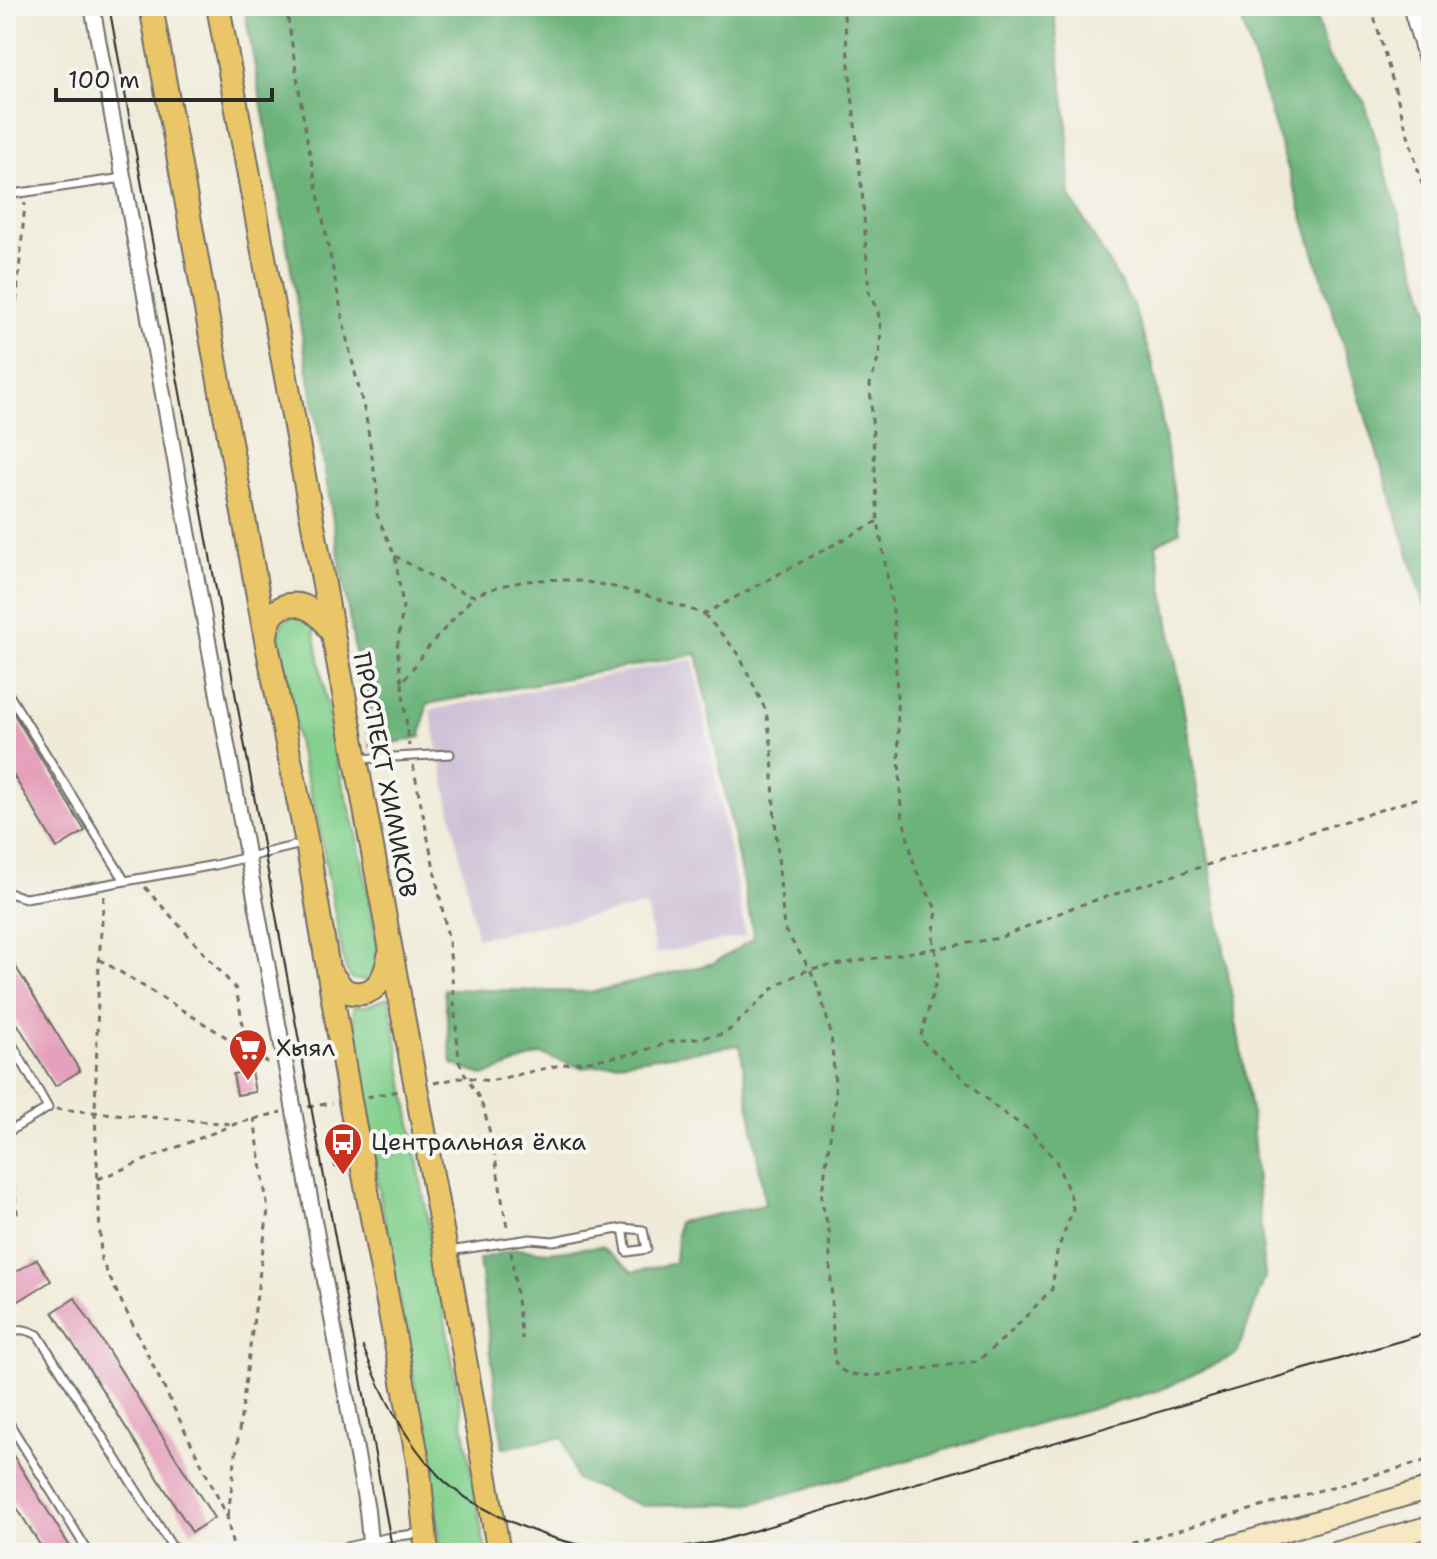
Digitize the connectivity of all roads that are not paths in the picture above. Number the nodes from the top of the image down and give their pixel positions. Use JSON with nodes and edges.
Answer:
{"nodes":[{"id":1,"x":92,"y":6,"type":"edge"},
{"id":2,"x":151,"y":6,"type":"edge"},
{"id":3,"x":218,"y":6,"type":"edge"},
{"id":4,"x":1410,"y":6,"type":"edge"},
{"id":5,"x":1431,"y":77,"type":"edge"},
{"id":6,"x":123,"y":178,"type":"junction"},
{"id":7,"x":6,"y":195,"type":"edge"},
{"id":8,"x":332,"y":635,"type":"junction"},
{"id":9,"x":266,"y":640,"type":"junction"},
{"id":10,"x":6,"y":690,"type":"edge"},
{"id":11,"x":450,"y":754,"type":"dead end"},
{"id":12,"x":355,"y":759,"type":"junction"},
{"id":13,"x":307,"y":843,"type":"junction"},
{"id":14,"x":247,"y":858,"type":"junction"},
{"id":15,"x":125,"y":881,"type":"junction"},
{"id":16,"x":6,"y":892,"type":"edge"},
{"id":17,"x":390,"y":946,"type":"junction"},
{"id":18,"x":329,"y":970,"type":"junction"},
{"id":19,"x":6,"y":1033,"type":"edge"},
{"id":20,"x":7,"y":1132,"type":"edge"},
{"id":21,"x":623,"y":1228,"type":"dead end"},
{"id":22,"x":446,"y":1251,"type":"junction"},
{"id":23,"x":6,"y":1335,"type":"edge"},
{"id":24,"x":6,"y":1418,"type":"edge"},
{"id":25,"x":1431,"y":1488,"type":"edge"},
{"id":26,"x":1431,"y":1526,"type":"edge"},
{"id":27,"x":427,"y":1543,"type":"edge"},
{"id":28,"x":371,"y":1547,"type":"edge"},
{"id":29,"x":89,"y":1553,"type":"edge"},
{"id":30,"x":176,"y":1553,"type":"edge"},
{"id":31,"x":320,"y":1553,"type":"edge"},
{"id":32,"x":499,"y":1553,"type":"edge"},
{"id":33,"x":1208,"y":1553,"type":"edge"},
{"id":34,"x":1335,"y":1553,"type":"edge"}],
"edges":[{"from":1,"to":6,"type":"street"},
{"from":2,"to":9,"type":"main road"},
{"from":3,"to":8,"type":"main road","name":"ПРОСПЕКТ ХИМИКОВ"},
{"from":4,"to":5,"type":"street"},
{"from":6,"to":7,"type":"lane"},
{"from":6,"to":14,"type":"street"},
{"from":8,"to":9,"type":"main road"},
{"from":8,"to":12,"type":"main road","name":"ПРОСПЕКТ ХИМИКОВ"},
{"from":9,"to":13,"type":"main road"},
{"from":10,"to":15,"type":"lane"},
{"from":11,"to":12,"type":"lane"},
{"from":12,"to":17,"type":"main road","name":"ПРОСПЕКТ ХИМИКОВ"},
{"from":13,"to":14,"type":"lane"},
{"from":13,"to":18,"type":"main road"},
{"from":14,"to":15,"type":"lane"},
{"from":14,"to":28,"type":"street"},
{"from":15,"to":16,"type":"lane"},
{"from":17,"to":18,"type":"main road"},
{"from":17,"to":22,"type":"main road","name":"ПРОСПЕКТ ХИМИКОВ"},
{"from":18,"to":27,"type":"main road"},
{"from":19,"to":20,"type":"lane"},
{"from":21,"to":22,"type":"lane"},
{"from":22,"to":32,"type":"main road","name":"ПРОСПЕКТ ХИМИКОВ"},
{"from":23,"to":30,"type":"lane"},
{"from":24,"to":29,"type":"lane"},
{"from":25,"to":33,"type":"main road"},
{"from":26,"to":34,"type":"main road"},
{"from":27,"to":28,"type":"lane"},
{"from":28,"to":31,"type":"lane"}]}
